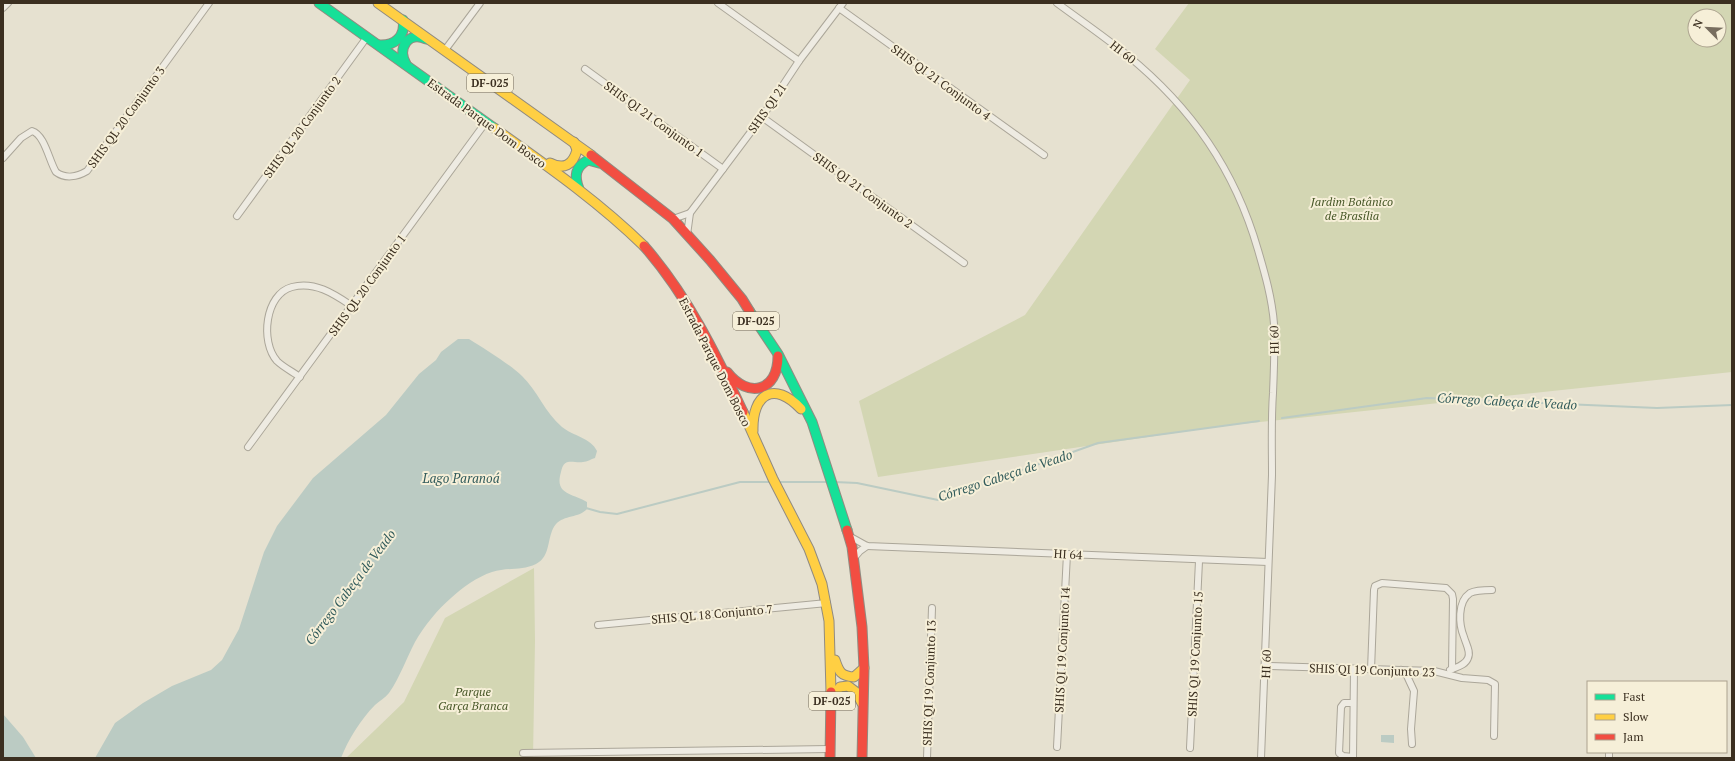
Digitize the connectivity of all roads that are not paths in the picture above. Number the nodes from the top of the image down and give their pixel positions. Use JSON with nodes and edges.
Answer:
{"nodes":[{"id":1,"x":8,"y":3,"type":"edge"},
{"id":2,"x":209,"y":3,"type":"edge"},
{"id":3,"x":320,"y":3,"type":"edge"},
{"id":4,"x":378,"y":3,"type":"edge"},
{"id":5,"x":480,"y":3,"type":"edge"},
{"id":6,"x":718,"y":3,"type":"edge"},
{"id":7,"x":1057,"y":3,"type":"edge"},
{"id":8,"x":841,"y":6,"type":"edge"},
{"id":9,"x":3,"y":8,"type":"edge"},
{"id":10,"x":403,"y":20,"type":"junction"},
{"id":11,"x":367,"y":37,"type":"junction"},
{"id":12,"x":379,"y":45,"type":"junction"},
{"id":13,"x":442,"y":48,"type":"junction"},
{"id":14,"x":799,"y":61,"type":"junction"},
{"id":15,"x":406,"y":64,"type":"junction"},
{"id":16,"x":585,"y":69,"type":"dead end"},
{"id":17,"x":762,"y":117,"type":"junction"},
{"id":18,"x":486,"y":122,"type":"junction"},
{"id":19,"x":574,"y":142,"type":"junction"},
{"id":20,"x":1044,"y":155,"type":"dead end"},
{"id":21,"x":534,"y":156,"type":"junction"},
{"id":22,"x":3,"y":158,"type":"edge"},
{"id":23,"x":602,"y":164,"type":"junction"},
{"id":24,"x":723,"y":169,"type":"junction"},
{"id":25,"x":580,"y":191,"type":"junction"},
{"id":26,"x":690,"y":213,"type":"junction"},
{"id":27,"x":238,"y":216,"type":"dead end"},
{"id":28,"x":673,"y":220,"type":"junction"},
{"id":29,"x":687,"y":234,"type":"junction"},
{"id":30,"x":964,"y":263,"type":"dead end"},
{"id":31,"x":352,"y":306,"type":"junction"},
{"id":32,"x":778,"y":354,"type":"junction"},
{"id":33,"x":718,"y":361,"type":"junction"},
{"id":34,"x":300,"y":377,"type":"junction"},
{"id":35,"x":812,"y":422,"type":"junction"},
{"id":36,"x":754,"y":438,"type":"junction"},
{"id":37,"x":248,"y":448,"type":"dead end"},
{"id":38,"x":849,"y":536,"type":"junction"},
{"id":39,"x":867,"y":546,"type":"junction"},
{"id":40,"x":1067,"y":554,"type":"junction"},
{"id":41,"x":854,"y":558,"type":"junction"},
{"id":42,"x":1199,"y":560,"type":"junction"},
{"id":43,"x":1268,"y":562,"type":"junction"},
{"id":44,"x":1492,"y":590,"type":"dead end"},
{"id":45,"x":827,"y":603,"type":"junction"},
{"id":46,"x":932,"y":608,"type":"dead end"},
{"id":47,"x":598,"y":625,"type":"dead end"},
{"id":48,"x":830,"y":643,"type":"junction"},
{"id":49,"x":1266,"y":666,"type":"junction"},
{"id":50,"x":864,"y":668,"type":"junction"},
{"id":51,"x":1354,"y":669,"type":"junction"},
{"id":52,"x":1452,"y":669,"type":"junction"},
{"id":53,"x":1371,"y":670,"type":"junction"},
{"id":54,"x":1401,"y":670,"type":"junction"},
{"id":55,"x":1443,"y":673,"type":"junction"},
{"id":56,"x":832,"y":698,"type":"junction"},
{"id":57,"x":1353,"y":703,"type":"junction"},
{"id":58,"x":863,"y":704,"type":"junction"},
{"id":59,"x":1340,"y":734,"type":"junction"},
{"id":60,"x":1353,"y":734,"type":"junction"},
{"id":61,"x":1494,"y":736,"type":"dead end"},
{"id":62,"x":1412,"y":744,"type":"dead end"},
{"id":63,"x":1057,"y":747,"type":"dead end"},
{"id":64,"x":1190,"y":748,"type":"dead end"},
{"id":65,"x":523,"y":753,"type":"dead end"},
{"id":66,"x":830,"y":754,"type":"edge"},
{"id":67,"x":1353,"y":757,"type":"edge"},
{"id":68,"x":862,"y":758,"type":"edge"},
{"id":69,"x":927,"y":758,"type":"edge"},
{"id":70,"x":1262,"y":758,"type":"edge"}],
"edges":[{"from":1,"to":9,"type":"street"},
{"from":2,"to":22,"type":"street","name":"SHIS QL 20 Conjunto 3"},
{"from":3,"to":11,"type":"main road","name":"Estrada Parque Dom Bosco","number":"DF-025"},
{"from":4,"to":10,"type":"main road","number":"DF-025"},
{"from":5,"to":13,"type":"street"},
{"from":6,"to":14,"type":"street"},
{"from":7,"to":43,"type":"street","name":"HI 60"},
{"from":8,"to":14,"type":"street","name":"SHIS QI 21"},
{"from":8,"to":20,"type":"street","name":"SHIS QI 21 Conjunto 4"},
{"from":10,"to":12,"type":"main road"},
{"from":10,"to":13,"type":"main road","number":"DF-025"},
{"from":11,"to":12,"type":"main road","name":"Estrada Parque Dom Bosco","number":"DF-025"},
{"from":11,"to":27,"type":"street","name":"SHIS QL 20 Conjunto 2"},
{"from":12,"to":15,"type":"main road","name":"Estrada Parque Dom Bosco","number":"DF-025"},
{"from":13,"to":15,"type":"main road"},
{"from":13,"to":19,"type":"main road","number":"DF-025"},
{"from":14,"to":17,"type":"street","name":"SHIS QI 21"},
{"from":15,"to":18,"type":"main road","name":"Estrada Parque Dom Bosco","number":"DF-025"},
{"from":16,"to":24,"type":"street","name":"SHIS QI 21 Conjunto 1"},
{"from":17,"to":24,"type":"street","name":"SHIS QI 21"},
{"from":17,"to":30,"type":"street","name":"SHIS QI 21 Conjunto 2"},
{"from":18,"to":21,"type":"main road","name":"Estrada Parque Dom Bosco","number":"DF-025"},
{"from":18,"to":31,"type":"street","name":"SHIS QL 20 Conjunto 1"},
{"from":19,"to":21,"type":"main road"},
{"from":19,"to":23,"type":"main road","number":"DF-025"},
{"from":21,"to":25,"type":"main road","name":"Estrada Parque Dom Bosco","number":"DF-025"},
{"from":23,"to":25,"type":"main road"},
{"from":23,"to":28,"type":"main road","number":"DF-025"},
{"from":24,"to":26,"type":"street","name":"SHIS QI 21"},
{"from":25,"to":33,"type":"main road","name":"Estrada Parque Dom Bosco","number":"DF-025"},
{"from":26,"to":28,"type":"street"},
{"from":26,"to":29,"type":"street","name":"SHIS QI 21"},
{"from":28,"to":29,"type":"main road","number":"DF-025"},
{"from":29,"to":32,"type":"main road","number":"DF-025"},
{"from":31,"to":34,"type":"street","name":"SHIS QL 20 Conjunto 1"},
{"from":31,"to":34,"type":"street"},
{"from":32,"to":33,"type":"main road"},
{"from":32,"to":35,"type":"main road","number":"DF-025"},
{"from":33,"to":36,"type":"main road","name":"Estrada Parque Dom Bosco","number":"DF-025"},
{"from":34,"to":37,"type":"street","name":"SHIS QL 20 Conjunto 1"},
{"from":35,"to":36,"type":"main road"},
{"from":35,"to":38,"type":"main road","number":"DF-025"},
{"from":36,"to":45,"type":"main road","name":"Estrada Parque Dom Bosco","number":"DF-025"},
{"from":38,"to":39,"type":"street","name":"HI 64"},
{"from":38,"to":41,"type":"main road","number":"DF-025"},
{"from":39,"to":40,"type":"street","name":"HI 64"},
{"from":39,"to":41,"type":"street"},
{"from":40,"to":42,"type":"street","name":"HI 64"},
{"from":40,"to":63,"type":"street","name":"SHIS QI 19 Conjunto 14"},
{"from":41,"to":50,"type":"main road","number":"DF-025"},
{"from":42,"to":43,"type":"street","name":"HI 64"},
{"from":42,"to":64,"type":"street","name":"SHIS QI 19 Conjunto 15"},
{"from":43,"to":49,"type":"street","name":"HI 60"},
{"from":44,"to":52,"type":"street"},
{"from":45,"to":47,"type":"street","name":"SHIS QL 18 Conjunto 7"},
{"from":45,"to":48,"type":"main road","name":"Estrada Parque Dom Bosco","number":"DF-025"},
{"from":46,"to":69,"type":"street","name":"SHIS QI 19 Conjunto 13"},
{"from":48,"to":50,"type":"main road"},
{"from":48,"to":56,"type":"main road","name":"Estrada Parque Dom Bosco","number":"DF-025"},
{"from":49,"to":51,"type":"street","name":"SHIS QI 19 Conjunto 23"},
{"from":49,"to":70,"type":"street","name":"HI 60"},
{"from":50,"to":58,"type":"main road","number":"DF-025"},
{"from":51,"to":53,"type":"street","name":"SHIS QI 19 Conjunto 23"},
{"from":51,"to":57,"type":"street"},
{"from":52,"to":53,"type":"street"},
{"from":52,"to":55,"type":"street"},
{"from":53,"to":54,"type":"street","name":"SHIS QI 19 Conjunto 23"},
{"from":54,"to":55,"type":"street","name":"SHIS QI 19 Conjunto 23"},
{"from":54,"to":62,"type":"street"},
{"from":55,"to":61,"type":"street","name":"SHIS QI 19 Conjunto 23"},
{"from":56,"to":58,"type":"main road"},
{"from":56,"to":66,"type":"main road","name":"Estrada Parque Dom Bosco","number":"DF-025"},
{"from":57,"to":59,"type":"street"},
{"from":57,"to":60,"type":"street"},
{"from":58,"to":68,"type":"main road","number":"DF-025"},
{"from":59,"to":60,"type":"street"},
{"from":59,"to":67,"type":"street"},
{"from":60,"to":67,"type":"street"},
{"from":65,"to":66,"type":"street"}]}
